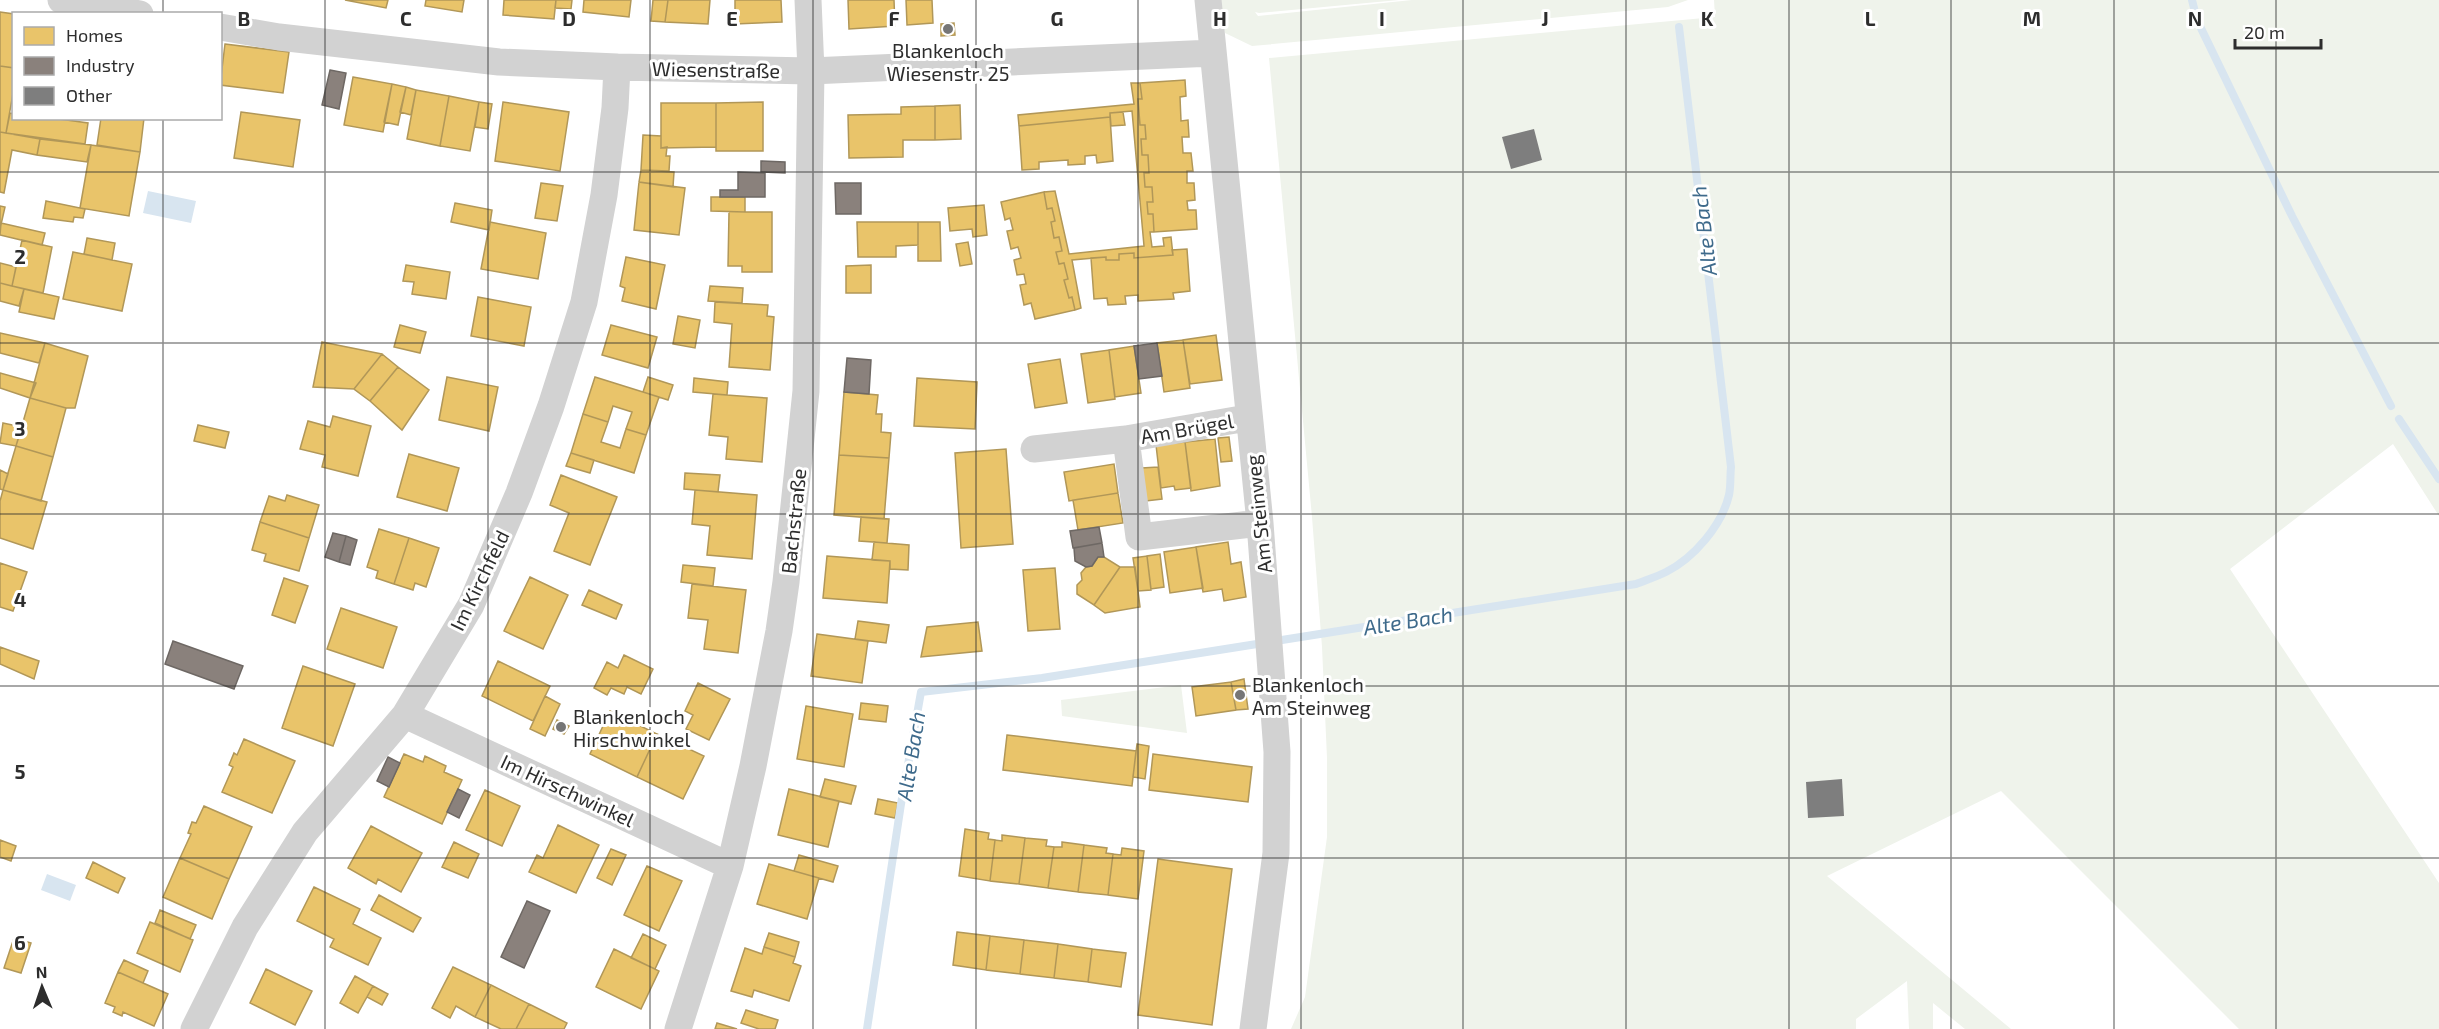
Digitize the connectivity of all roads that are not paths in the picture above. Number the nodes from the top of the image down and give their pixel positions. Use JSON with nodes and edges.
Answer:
{"nodes":[{"id":1,"x":61,"y":0,"type":"edge"},
{"id":2,"x":808,"y":0,"type":"edge"},
{"id":3,"x":1208,"y":0,"type":"edge"},
{"id":4,"x":129,"y":12,"type":"edge"},
{"id":5,"x":222,"y":27,"type":"edge"},
{"id":6,"x":1213,"y":53,"type":"junction"},
{"id":7,"x":616,"y":67,"type":"junction"},
{"id":8,"x":811,"y":71,"type":"junction"},
{"id":9,"x":1247,"y":418,"type":"junction"},
{"id":10,"x":1126,"y":439,"type":"junction"},
{"id":11,"x":1034,"y":449,"type":"dead end"},
{"id":12,"x":1260,"y":523,"type":"junction"},
{"id":13,"x":405,"y":715,"type":"junction"},
{"id":14,"x":730,"y":866,"type":"junction"},
{"id":15,"x":194,"y":1029,"type":"edge"},
{"id":16,"x":678,"y":1029,"type":"edge"},
{"id":17,"x":1253,"y":1029,"type":"edge"}],
"edges":[{"from":1,"to":4,"type":"street"},
{"from":2,"to":8,"type":"street","name":"Bachstraße"},
{"from":3,"to":6,"type":"street","name":"Am Steinweg"},
{"from":5,"to":7,"type":"street","name":"Wiesenstraße"},
{"from":6,"to":8,"type":"street","name":"Wiesenstraße"},
{"from":6,"to":9,"type":"street","name":"Am Steinweg"},
{"from":7,"to":8,"type":"street","name":"Wiesenstraße"},
{"from":7,"to":13,"type":"street","name":"Im Kirchfeld"},
{"from":8,"to":14,"type":"street","name":"Bachstraße"},
{"from":9,"to":10,"type":"street","name":"Am Brügel"},
{"from":9,"to":12,"type":"street","name":"Am Steinweg"},
{"from":10,"to":11,"type":"street","name":"Am Brügel"},
{"from":10,"to":12,"type":"street","name":"Am Brügel"},
{"from":12,"to":17,"type":"street","name":"Am Steinweg"},
{"from":13,"to":14,"type":"street","name":"Im Hirschwinkel"},
{"from":13,"to":15,"type":"street","name":"Im Kirchfeld"},
{"from":14,"to":16,"type":"street","name":"Bachstraße"}]}
